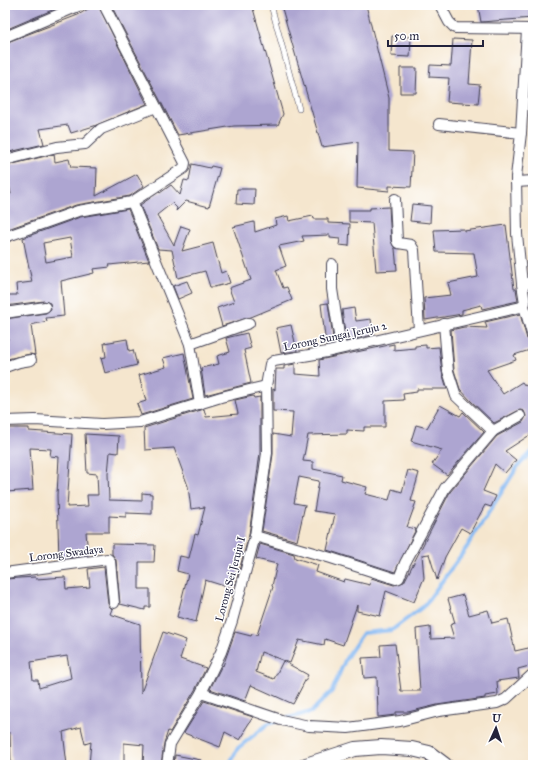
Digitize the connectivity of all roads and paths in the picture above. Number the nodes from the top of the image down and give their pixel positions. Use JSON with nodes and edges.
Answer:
{"nodes":[{"id":1,"x":81,"y":5,"type":"edge"},
{"id":2,"x":104,"y":5,"type":"edge"},
{"id":3,"x":271,"y":5,"type":"edge"},
{"id":4,"x":440,"y":5,"type":"edge"},
{"id":5,"x":530,"y":29,"type":"edge"},
{"id":6,"x":5,"y":37,"type":"edge"},
{"id":7,"x":529,"y":78,"type":"edge"},
{"id":8,"x":156,"y":107,"type":"junction"},
{"id":9,"x":299,"y":109,"type":"dead end"},
{"id":10,"x":438,"y":124,"type":"dead end"},
{"id":11,"x":521,"y":133,"type":"junction"},
{"id":12,"x":5,"y":160,"type":"edge"},
{"id":13,"x":516,"y":182,"type":"junction"},
{"id":14,"x":533,"y":182,"type":"edge"},
{"id":15,"x":395,"y":198,"type":"dead end"},
{"id":16,"x":132,"y":202,"type":"junction"},
{"id":17,"x":5,"y":237,"type":"edge"},
{"id":18,"x":332,"y":264,"type":"dead end"},
{"id":19,"x":533,"y":282,"type":"edge"},
{"id":20,"x":522,"y":284,"type":"junction"},
{"id":21,"x":524,"y":306,"type":"junction"},
{"id":22,"x":45,"y":307,"type":"dead end"},
{"id":23,"x":5,"y":313,"type":"edge"},
{"id":24,"x":249,"y":323,"type":"dead end"},
{"id":25,"x":444,"y":324,"type":"junction"},
{"id":26,"x":420,"y":330,"type":"junction"},
{"id":27,"x":533,"y":337,"type":"edge"},
{"id":28,"x":190,"y":344,"type":"junction"},
{"id":29,"x":341,"y":348,"type":"junction"},
{"id":30,"x":31,"y":360,"type":"dead end"},
{"id":31,"x":5,"y":367,"type":"edge"},
{"id":32,"x":266,"y":386,"type":"junction"},
{"id":33,"x":200,"y":404,"type":"junction"},
{"id":34,"x":520,"y":416,"type":"dead end"},
{"id":35,"x":5,"y":421,"type":"edge"},
{"id":36,"x":493,"y":431,"type":"junction"},
{"id":37,"x":255,"y":536,"type":"junction"},
{"id":38,"x":5,"y":572,"type":"edge"},
{"id":39,"x":114,"y":604,"type":"dead end"},
{"id":40,"x":533,"y":674,"type":"edge"},
{"id":41,"x":201,"y":693,"type":"junction"},
{"id":42,"x":167,"y":765,"type":"edge"},
{"id":43,"x":306,"y":765,"type":"edge"},
{"id":44,"x":445,"y":765,"type":"edge"}],
"edges":[{"from":1,"to":6,"type":"street"},
{"from":2,"to":8,"type":"street"},
{"from":3,"to":9,"type":"lane"},
{"from":4,"to":5,"type":"street"},
{"from":5,"to":7,"type":"street"},
{"from":7,"to":11,"type":"street"},
{"from":8,"to":12,"type":"street"},
{"from":8,"to":16,"type":"street"},
{"from":10,"to":11,"type":"street"},
{"from":11,"to":13,"type":"street"},
{"from":13,"to":14,"type":"street"},
{"from":13,"to":20,"type":"street"},
{"from":15,"to":26,"type":"street"},
{"from":16,"to":17,"type":"street"},
{"from":16,"to":28,"type":"street"},
{"from":18,"to":29,"type":"street"},
{"from":19,"to":20,"type":"street"},
{"from":20,"to":21,"type":"street"},
{"from":21,"to":25,"type":"street","name":"Lorong Sungai Jeruju 2"},
{"from":21,"to":27,"type":"street"},
{"from":22,"to":23,"type":"street"},
{"from":24,"to":28,"type":"street"},
{"from":25,"to":26,"type":"street","name":"Lorong Sungai Jeruju 2"},
{"from":25,"to":36,"type":"street"},
{"from":26,"to":29,"type":"street","name":"Lorong Sungai Jeruju 2"},
{"from":28,"to":33,"type":"street"},
{"from":29,"to":32,"type":"street","name":"Lorong Sungai Jeruju 2"},
{"from":30,"to":31,"type":"street"},
{"from":32,"to":33,"type":"street"},
{"from":32,"to":37,"type":"street","name":"Lorong Sei Jeruju I"},
{"from":33,"to":35,"type":"street"},
{"from":34,"to":36,"type":"street"},
{"from":36,"to":37,"type":"street"},
{"from":37,"to":41,"type":"street","name":"Lorong Sei Jeruju I"},
{"from":38,"to":39,"type":"street","name":"Lorong Swadaya"},
{"from":40,"to":41,"type":"street"},
{"from":41,"to":42,"type":"street","name":"Lorong Sei Jeruju I"},
{"from":43,"to":44,"type":"street"}]}
